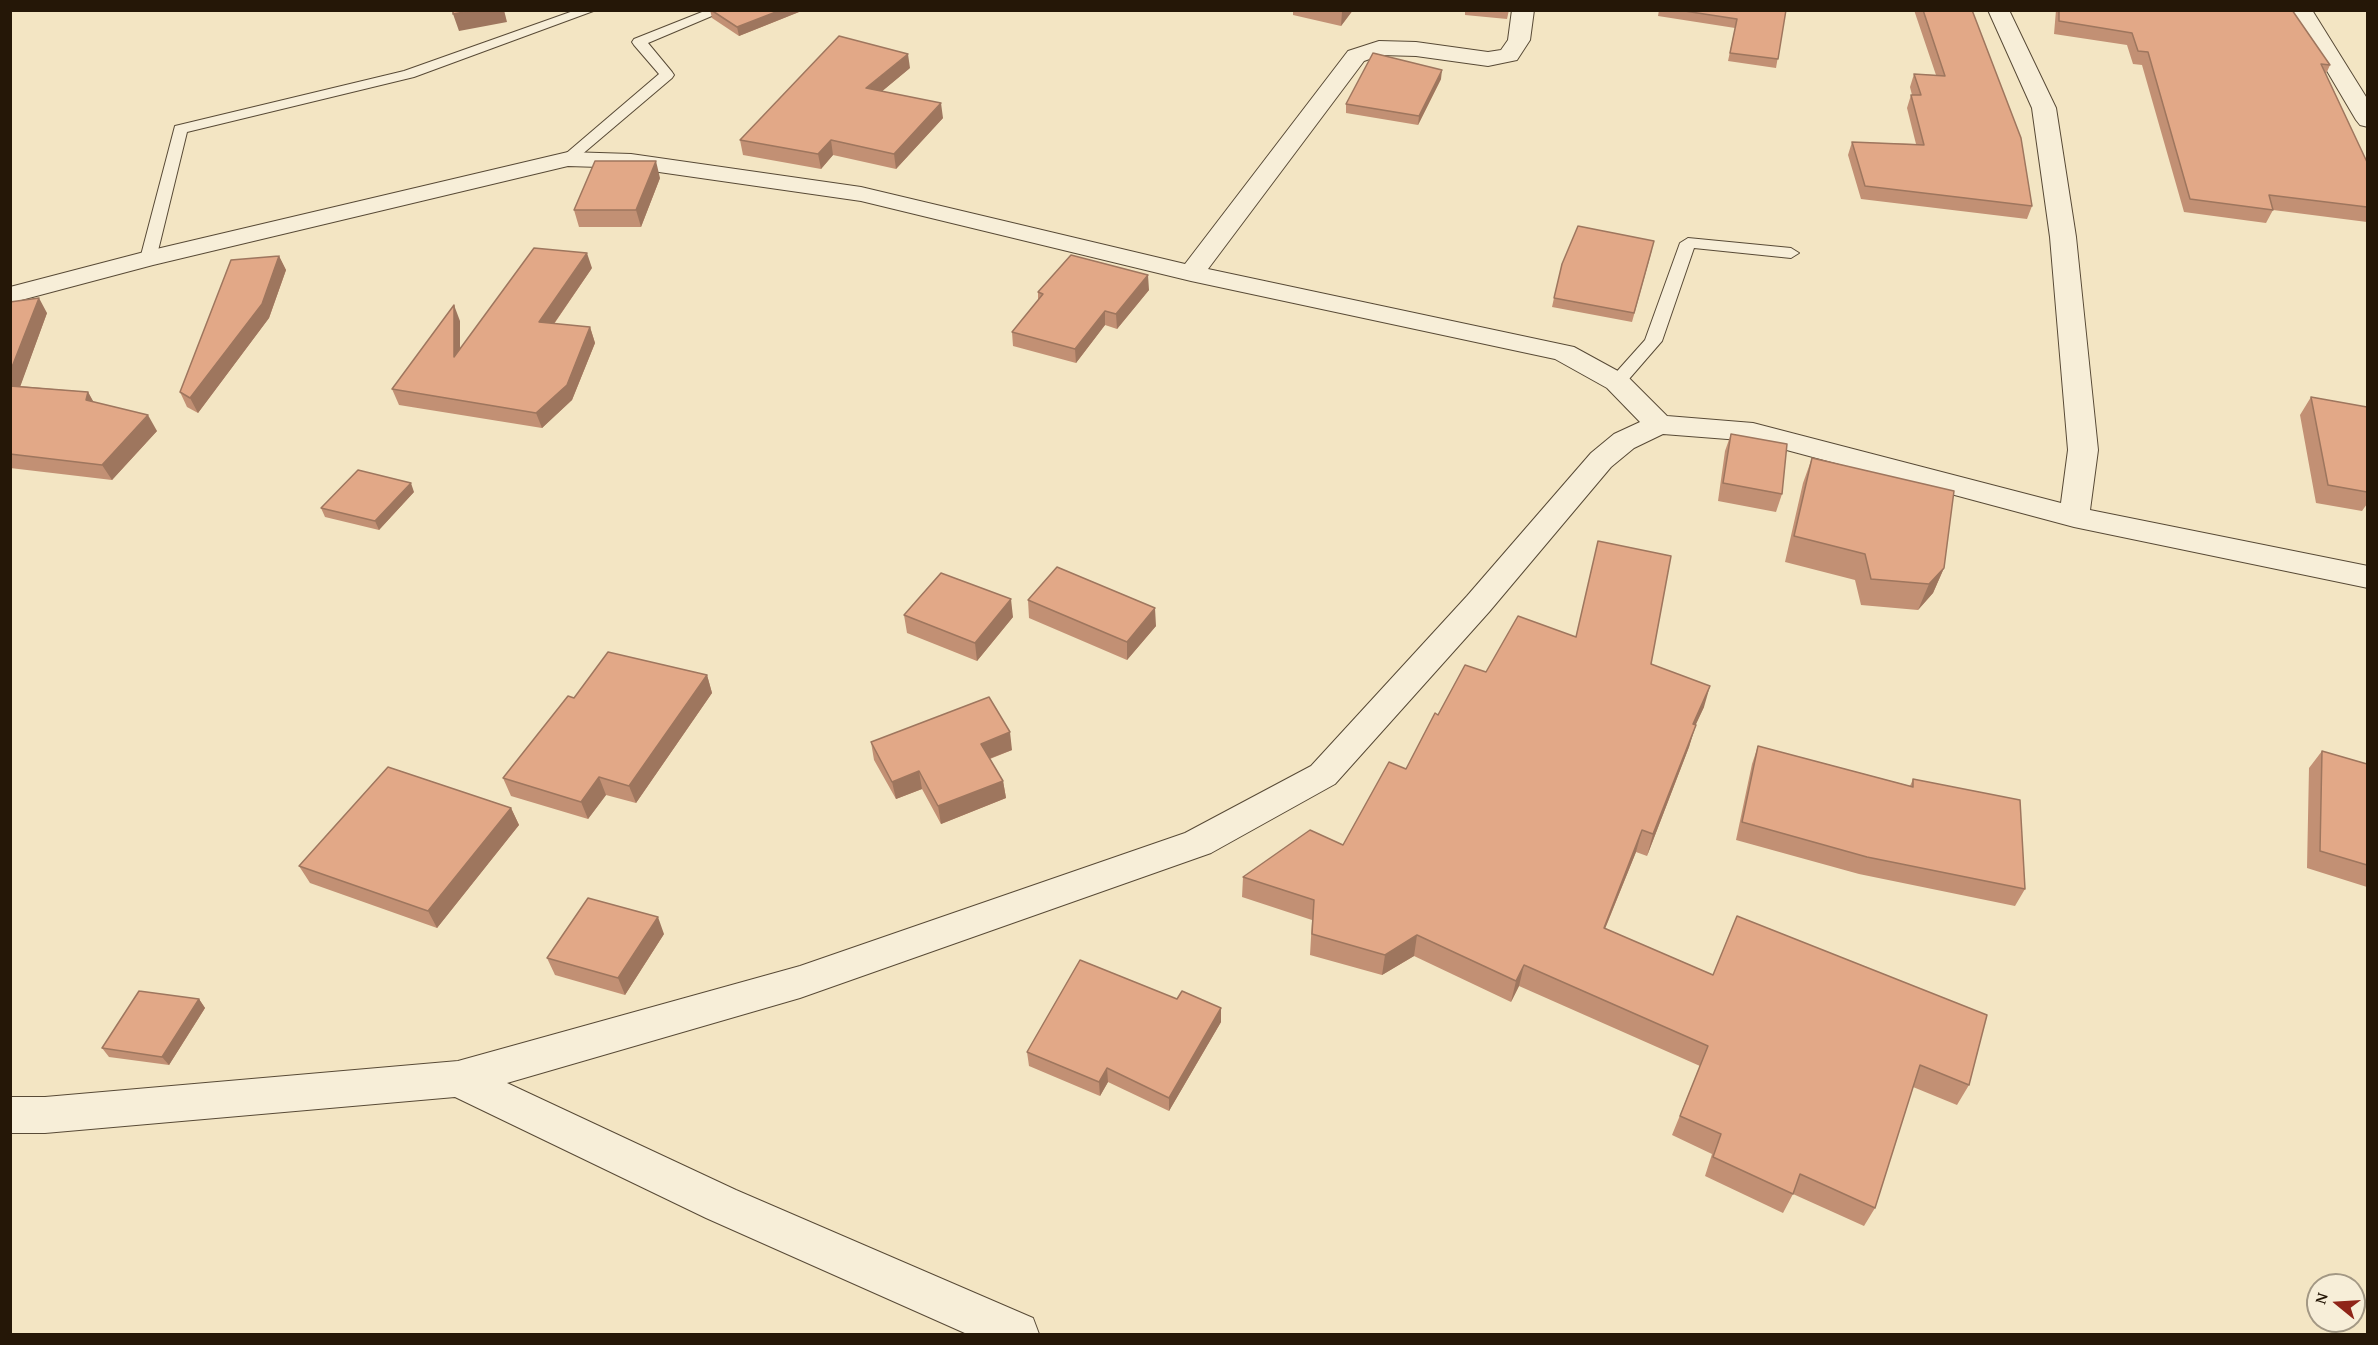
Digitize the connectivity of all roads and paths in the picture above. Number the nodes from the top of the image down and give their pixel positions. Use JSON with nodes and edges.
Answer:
{"nodes":[{"id":1,"x":590,"y":10,"type":"edge"},
{"id":2,"x":720,"y":10,"type":"edge"},
{"id":3,"x":1523,"y":10,"type":"edge"},
{"id":4,"x":1998,"y":10,"type":"edge"},
{"id":5,"x":2301,"y":10,"type":"edge"},
{"id":6,"x":2367,"y":120,"type":"edge"},
{"id":7,"x":568,"y":159,"type":"junction"},
{"id":8,"x":1791,"y":253,"type":"dead end"},
{"id":9,"x":148,"y":259,"type":"junction"},
{"id":10,"x":1191,"y":273,"type":"junction"},
{"id":11,"x":10,"y":295,"type":"edge"},
{"id":12,"x":1617,"y":382,"type":"junction"},
{"id":13,"x":1659,"y":425,"type":"junction"},
{"id":14,"x":2074,"y":517,"type":"junction"},
{"id":15,"x":2367,"y":577,"type":"edge"},
{"id":16,"x":458,"y":1079,"type":"junction"},
{"id":17,"x":10,"y":1115,"type":"edge"},
{"id":18,"x":1017,"y":1335,"type":"edge"}],
"edges":[{"from":1,"to":9,"type":"lane"},
{"from":2,"to":7,"type":"lane"},
{"from":3,"to":10,"type":"street"},
{"from":4,"to":14,"type":"street"},
{"from":5,"to":6,"type":"street"},
{"from":7,"to":9,"type":"street"},
{"from":7,"to":10,"type":"street"},
{"from":8,"to":12,"type":"lane"},
{"from":9,"to":11,"type":"street"},
{"from":10,"to":12,"type":"street"},
{"from":12,"to":13,"type":"street"},
{"from":13,"to":14,"type":"street"},
{"from":13,"to":16,"type":"street"},
{"from":14,"to":15,"type":"street"},
{"from":16,"to":17,"type":"street"},
{"from":16,"to":18,"type":"street"}]}
